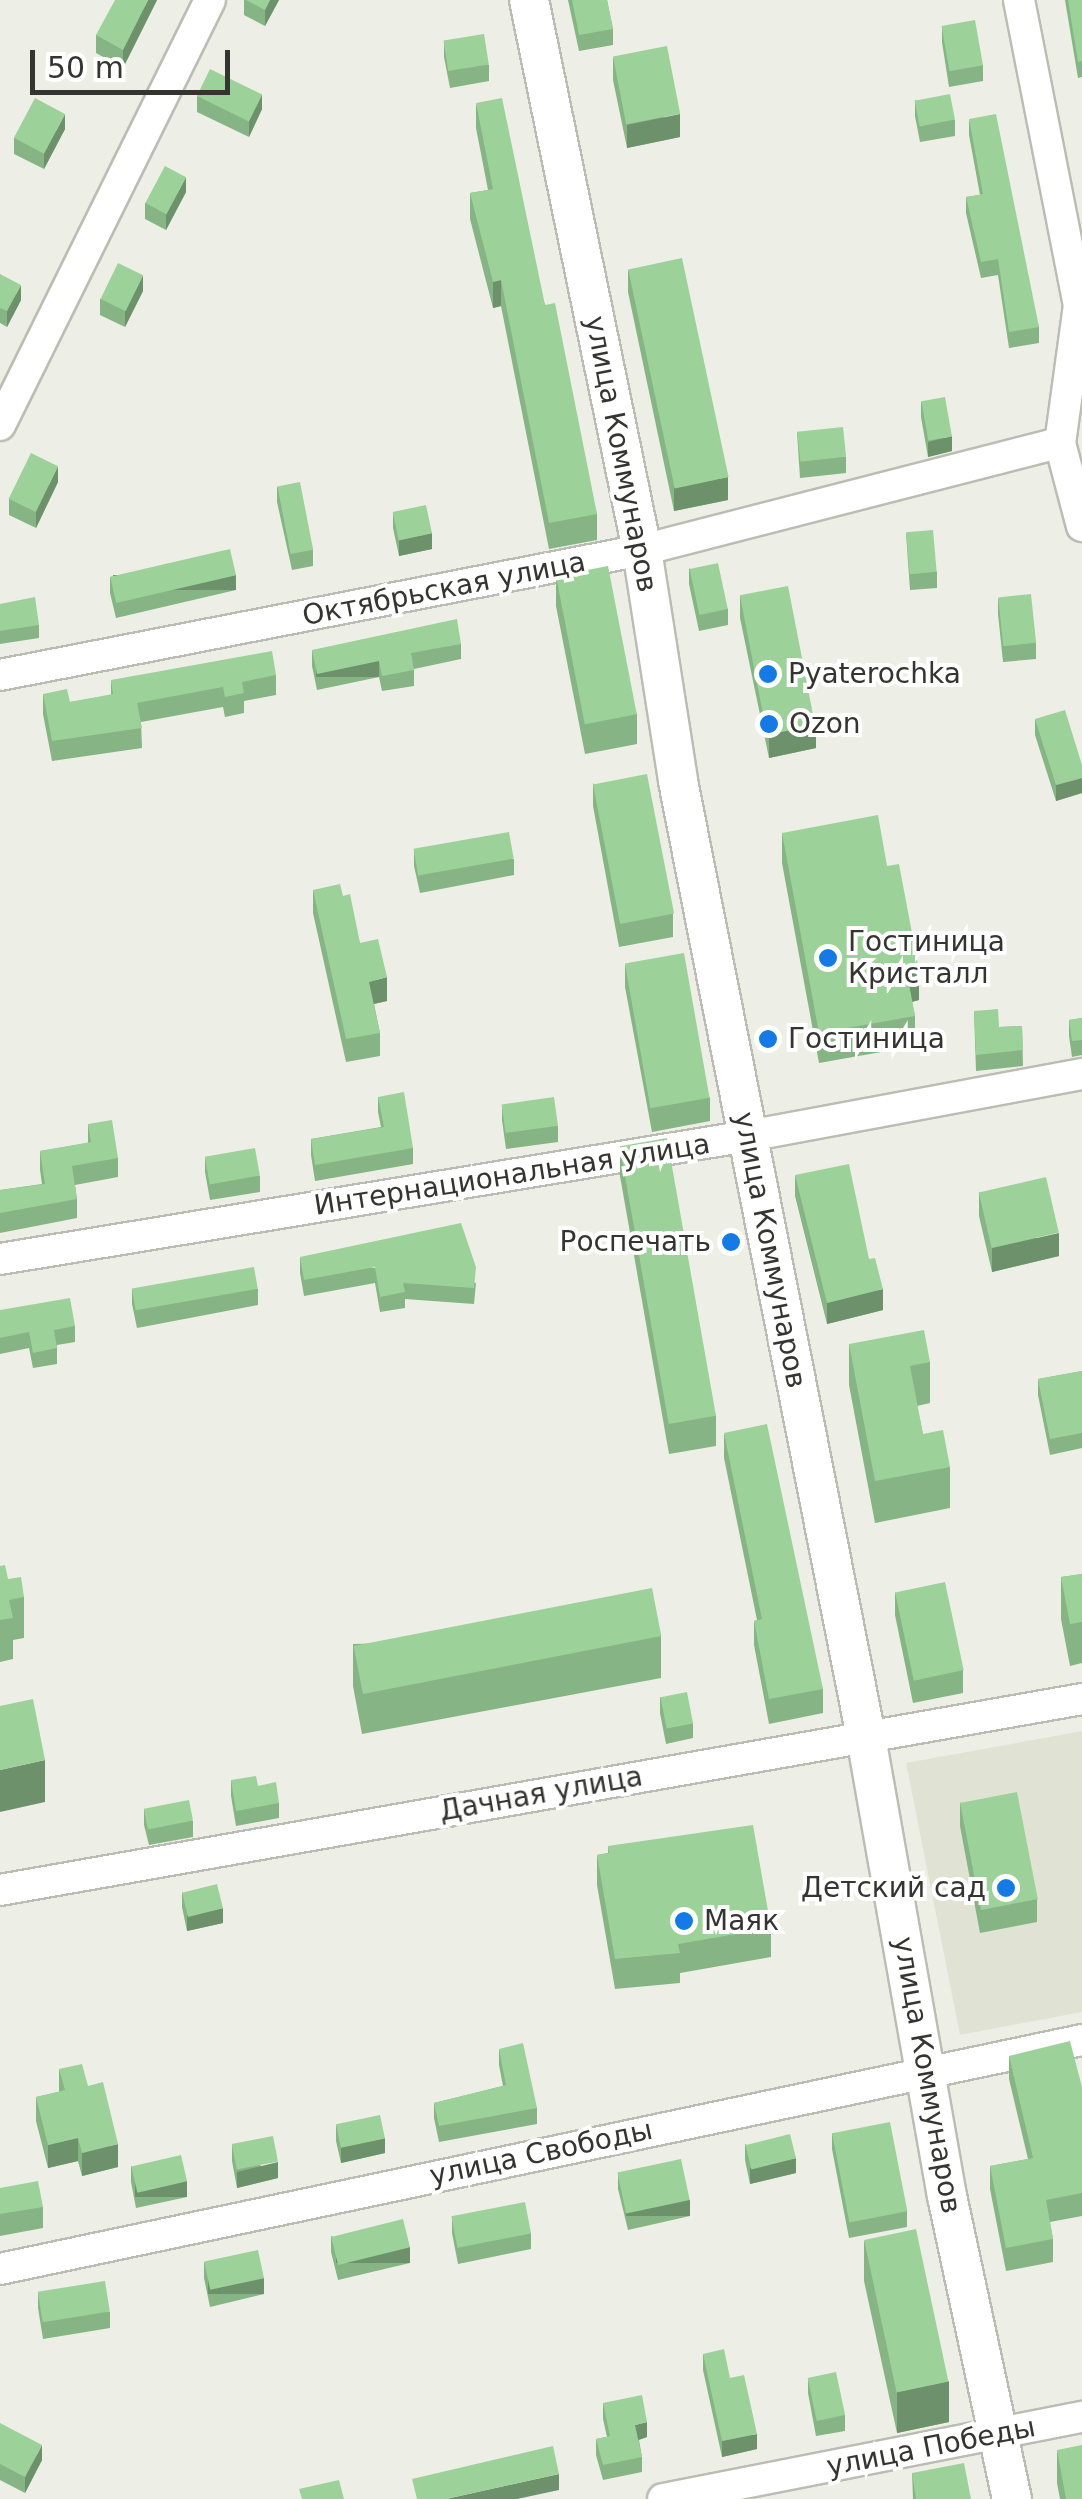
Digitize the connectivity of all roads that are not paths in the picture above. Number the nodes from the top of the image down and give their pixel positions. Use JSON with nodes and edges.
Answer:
{"nodes":[{"id":1,"x":210,"y":0,"type":"edge"},
{"id":2,"x":528,"y":0,"type":"edge"},
{"id":3,"x":1019,"y":0,"type":"edge"},
{"id":4,"x":0,"y":425,"type":"edge"},
{"id":5,"x":1060,"y":443,"type":"junction"},
{"id":6,"x":1082,"y":526,"type":"edge"},
{"id":7,"x":642,"y":550,"type":"junction"},
{"id":8,"x":0,"y":675,"type":"edge"},
{"id":9,"x":1082,"y":1074,"type":"edge"},
{"id":10,"x":748,"y":1136,"type":"junction"},
{"id":11,"x":0,"y":1259,"type":"edge"},
{"id":12,"x":1082,"y":1698,"type":"edge"},
{"id":13,"x":866,"y":1737,"type":"junction"},
{"id":14,"x":0,"y":1890,"type":"edge"},
{"id":15,"x":1082,"y":2040,"type":"edge"},
{"id":16,"x":926,"y":2071,"type":"junction"},
{"id":17,"x":0,"y":2269,"type":"edge"},
{"id":18,"x":1082,"y":2417,"type":"edge"},
{"id":19,"x":999,"y":2435,"type":"junction"},
{"id":20,"x":663,"y":2499,"type":"edge"},
{"id":21,"x":1012,"y":2499,"type":"edge"}],
"edges":[{"from":1,"to":4,"type":"street"},
{"from":2,"to":7,"type":"main road","name":"улица Коммунаров"},
{"from":3,"to":5,"type":"street"},
{"from":5,"to":6,"type":"street"},
{"from":5,"to":7,"type":"street","name":"Октябрьская улица"},
{"from":7,"to":8,"type":"street","name":"Октябрьская улица"},
{"from":7,"to":10,"type":"main road","name":"улица Коммунаров"},
{"from":9,"to":10,"type":"street","name":"Интернациональная улица"},
{"from":10,"to":11,"type":"street","name":"Интернациональная улица"},
{"from":10,"to":13,"type":"main road","name":"улица Коммунаров"},
{"from":12,"to":13,"type":"street","name":"Дачная улица"},
{"from":13,"to":14,"type":"street","name":"Дачная улица"},
{"from":13,"to":16,"type":"main road","name":"улица Коммунаров"},
{"from":15,"to":16,"type":"street","name":"улица Свободы"},
{"from":16,"to":17,"type":"street","name":"улица Свободы"},
{"from":16,"to":19,"type":"main road","name":"улица Коммунаров"},
{"from":18,"to":19,"type":"street","name":"улица Победы"},
{"from":19,"to":20,"type":"street","name":"улица Победы"},
{"from":19,"to":21,"type":"main road","name":"улица Коммунаров"}]}
